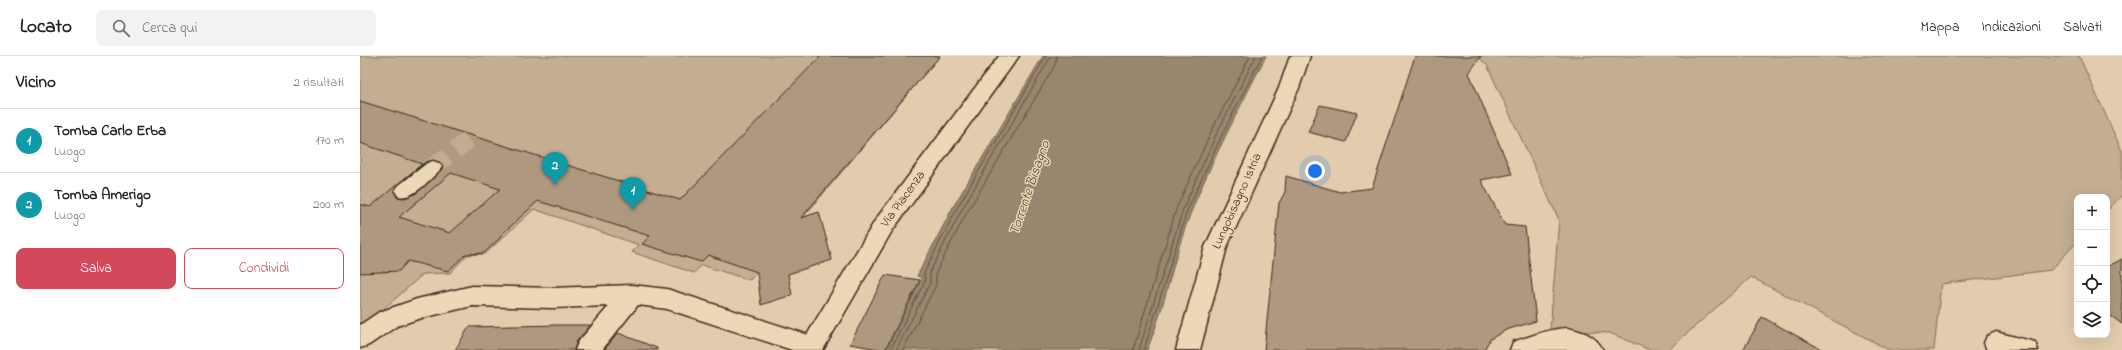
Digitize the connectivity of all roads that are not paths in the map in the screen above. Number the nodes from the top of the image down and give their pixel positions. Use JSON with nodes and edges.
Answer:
{"nodes":[{"id":1,"x":1009,"y":56,"type":"edge"},
{"id":2,"x":1300,"y":56,"type":"edge"},
{"id":3,"x":1308,"y":56,"type":"edge"},
{"id":4,"x":1289,"y":88,"type":"junction"},
{"id":5,"x":433,"y":168,"type":"tunnel mouth"},
{"id":6,"x":404,"y":192,"type":"dead end"},
{"id":7,"x":632,"y":295,"type":"junction"},
{"id":8,"x":360,"y":338,"type":"edge"},
{"id":9,"x":1996,"y":343,"type":"dead end"},
{"id":10,"x":811,"y":348,"type":"edge"},
{"id":11,"x":586,"y":350,"type":"edge"},
{"id":12,"x":1188,"y":350,"type":"edge"},
{"id":13,"x":1522,"y":350,"type":"edge"},
{"id":14,"x":1591,"y":350,"type":"edge"},
{"id":15,"x":2026,"y":350,"type":"edge"}],
"edges":[{"from":1,"to":10,"type":"main road","name":"Via Piacenza"},
{"from":2,"to":4,"type":"main road","name":"Lungobisagno Istria"},
{"from":3,"to":4,"type":"main road"},
{"from":4,"to":12,"type":"main road","name":"Lungobisagno Istria"},
{"from":5,"to":6,"type":"street"},
{"from":7,"to":8,"type":"main road"},
{"from":7,"to":10,"type":"main road"},
{"from":7,"to":11,"type":"main road"},
{"from":9,"to":15,"type":"main road"},
{"from":13,"to":14,"type":"main road"}]}
